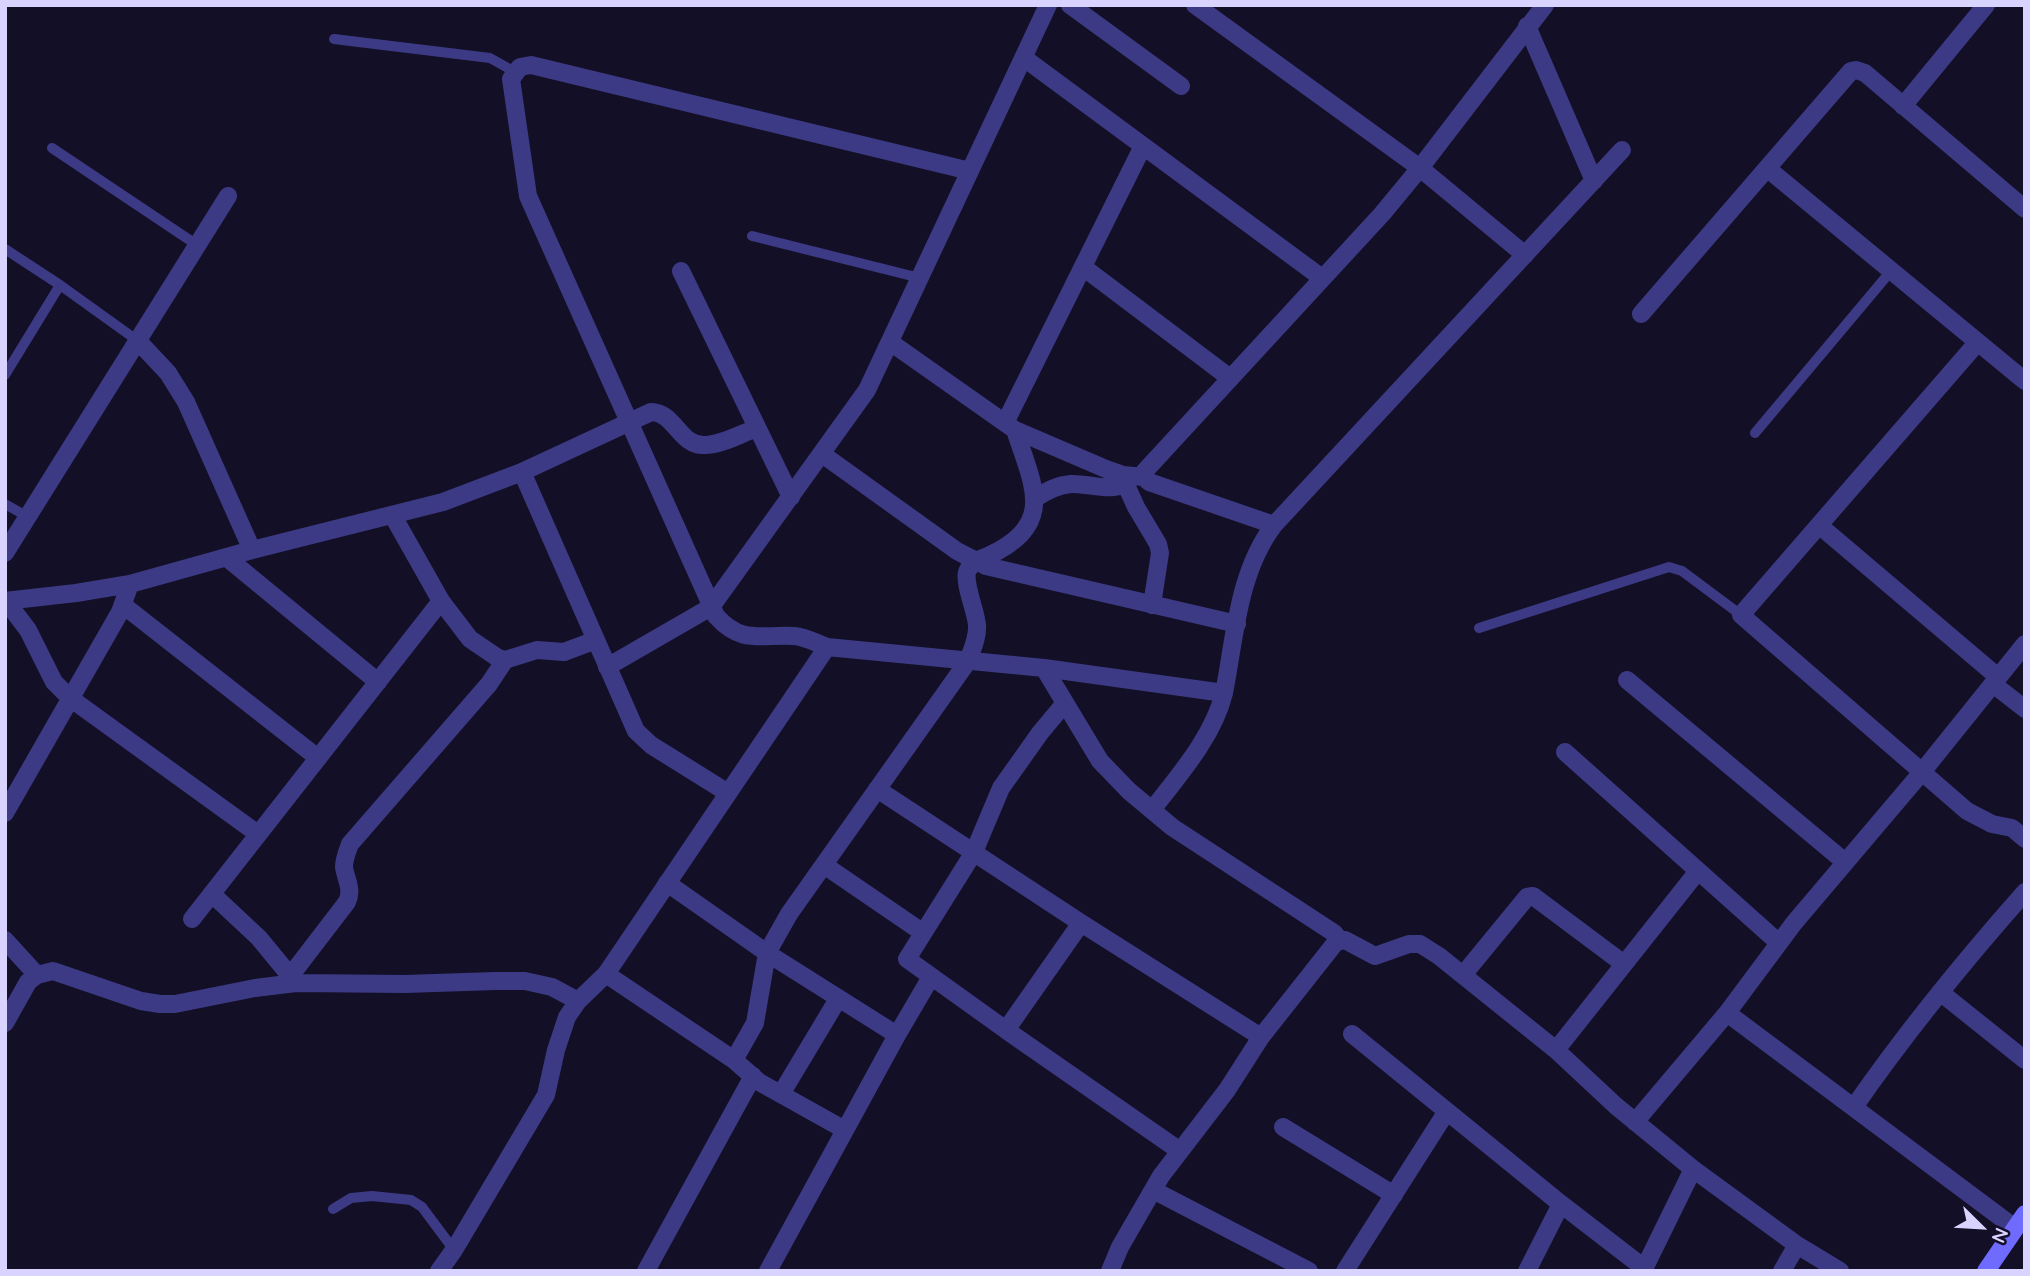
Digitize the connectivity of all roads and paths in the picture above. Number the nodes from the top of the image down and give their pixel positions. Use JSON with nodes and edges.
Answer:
{"nodes":[{"id":1,"x":1048,"y":5,"type":"edge"},
{"id":2,"x":1070,"y":5,"type":"edge"},
{"id":3,"x":1195,"y":5,"type":"edge"},
{"id":4,"x":1545,"y":5,"type":"edge"},
{"id":5,"x":1986,"y":5,"type":"edge"},
{"id":6,"x":1527,"y":26,"type":"junction"},
{"id":7,"x":334,"y":39,"type":"dead end"},
{"id":8,"x":1024,"y":58,"type":"junction"},
{"id":9,"x":515,"y":72,"type":"junction"},
{"id":10,"x":1181,"y":86,"type":"dead end"},
{"id":11,"x":1903,"y":106,"type":"junction"},
{"id":12,"x":1143,"y":146,"type":"junction"},
{"id":13,"x":51,"y":148,"type":"dead end"},
{"id":14,"x":1622,"y":150,"type":"dead end"},
{"id":15,"x":1420,"y":168,"type":"junction"},
{"id":16,"x":1768,"y":169,"type":"junction"},
{"id":17,"x":970,"y":171,"type":"junction"},
{"id":18,"x":1594,"y":181,"type":"junction"},
{"id":19,"x":228,"y":196,"type":"dead end"},
{"id":20,"x":2025,"y":209,"type":"edge"},
{"id":21,"x":752,"y":236,"type":"dead end"},
{"id":22,"x":197,"y":245,"type":"junction"},
{"id":23,"x":5,"y":249,"type":"edge"},
{"id":24,"x":1525,"y":255,"type":"junction"},
{"id":25,"x":1083,"y":267,"type":"junction"},
{"id":26,"x":681,"y":271,"type":"dead end"},
{"id":27,"x":1891,"y":271,"type":"junction"},
{"id":28,"x":920,"y":278,"type":"junction"},
{"id":29,"x":1322,"y":278,"type":"junction"},
{"id":30,"x":60,"y":285,"type":"junction"},
{"id":31,"x":1641,"y":314,"type":"dead end"},
{"id":32,"x":138,"y":341,"type":"junction"},
{"id":33,"x":890,"y":342,"type":"junction"},
{"id":34,"x":1977,"y":343,"type":"junction"},
{"id":35,"x":5,"y":375,"type":"edge"},
{"id":36,"x":1230,"y":378,"type":"junction"},
{"id":37,"x":2025,"y":381,"type":"edge"},
{"id":38,"x":628,"y":423,"type":"junction"},
{"id":39,"x":1010,"y":427,"type":"junction"},
{"id":40,"x":757,"y":428,"type":"junction"},
{"id":41,"x":1755,"y":433,"type":"dead end"},
{"id":42,"x":822,"y":454,"type":"junction"},
{"id":43,"x":522,"y":472,"type":"junction"},
{"id":44,"x":1134,"y":480,"type":"junction"},
{"id":45,"x":791,"y":496,"type":"junction"},
{"id":46,"x":1034,"y":499,"type":"junction"},
{"id":47,"x":5,"y":504,"type":"edge"},
{"id":48,"x":393,"y":516,"type":"junction"},
{"id":49,"x":28,"y":517,"type":"junction"},
{"id":50,"x":1274,"y":525,"type":"junction"},
{"id":51,"x":1820,"y":526,"type":"junction"},
{"id":52,"x":252,"y":550,"type":"junction"},
{"id":53,"x":5,"y":553,"type":"edge"},
{"id":54,"x":226,"y":557,"type":"junction"},
{"id":55,"x":976,"y":561,"type":"junction"},
{"id":56,"x":130,"y":584,"type":"junction"},
{"id":57,"x":6,"y":601,"type":"edge"},
{"id":58,"x":441,"y":601,"type":"junction"},
{"id":59,"x":1152,"y":605,"type":"junction"},
{"id":60,"x":123,"y":606,"type":"junction"},
{"id":61,"x":711,"y":607,"type":"junction"},
{"id":62,"x":1741,"y":615,"type":"junction"},
{"id":63,"x":1237,"y":624,"type":"junction"},
{"id":64,"x":1479,"y":628,"type":"dead end"},
{"id":65,"x":596,"y":640,"type":"junction"},
{"id":66,"x":2025,"y":644,"type":"edge"},
{"id":67,"x":827,"y":647,"type":"junction"},
{"id":68,"x":505,"y":660,"type":"junction"},
{"id":69,"x":968,"y":661,"type":"junction"},
{"id":70,"x":607,"y":667,"type":"junction"},
{"id":71,"x":1044,"y":668,"type":"junction"},
{"id":72,"x":1627,"y":680,"type":"dead end"},
{"id":73,"x":1996,"y":680,"type":"junction"},
{"id":74,"x":378,"y":682,"type":"junction"},
{"id":75,"x":1224,"y":694,"type":"junction"},
{"id":76,"x":70,"y":698,"type":"junction"},
{"id":77,"x":1065,"y":703,"type":"junction"},
{"id":78,"x":2025,"y":709,"type":"edge"},
{"id":79,"x":1565,"y":751,"type":"dead end"},
{"id":80,"x":318,"y":758,"type":"junction"},
{"id":81,"x":1922,"y":772,"type":"junction"},
{"id":82,"x":877,"y":789,"type":"junction"},
{"id":83,"x":728,"y":793,"type":"junction"},
{"id":84,"x":1152,"y":810,"type":"junction"},
{"id":85,"x":5,"y":813,"type":"edge"},
{"id":86,"x":258,"y":834,"type":"junction"},
{"id":87,"x":2025,"y":839,"type":"edge"},
{"id":88,"x":974,"y":852,"type":"junction"},
{"id":89,"x":1845,"y":862,"type":"junction"},
{"id":90,"x":824,"y":865,"type":"junction"},
{"id":91,"x":1699,"y":871,"type":"junction"},
{"id":92,"x":667,"y":883,"type":"junction"},
{"id":93,"x":2025,"y":892,"type":"edge"},
{"id":94,"x":212,"y":894,"type":"junction"},
{"id":95,"x":192,"y":919,"type":"dead end"},
{"id":96,"x":1081,"y":922,"type":"junction"},
{"id":97,"x":922,"y":932,"type":"junction"},
{"id":98,"x":5,"y":940,"type":"edge"},
{"id":99,"x":1340,"y":940,"type":"junction"},
{"id":100,"x":1779,"y":943,"type":"junction"},
{"id":101,"x":767,"y":953,"type":"junction"},
{"id":102,"x":1624,"y":964,"type":"junction"},
{"id":103,"x":606,"y":974,"type":"junction"},
{"id":104,"x":37,"y":975,"type":"junction"},
{"id":105,"x":1463,"y":975,"type":"junction"},
{"id":106,"x":931,"y":977,"type":"junction"},
{"id":107,"x":293,"y":979,"type":"junction"},
{"id":108,"x":1940,"y":992,"type":"junction"},
{"id":109,"x":838,"y":999,"type":"junction"},
{"id":110,"x":578,"y":1001,"type":"junction"},
{"id":111,"x":1727,"y":1013,"type":"junction"},
{"id":112,"x":5,"y":1023,"type":"edge"},
{"id":113,"x":1006,"y":1030,"type":"junction"},
{"id":114,"x":1352,"y":1034,"type":"dead end"},
{"id":115,"x":897,"y":1035,"type":"junction"},
{"id":116,"x":1261,"y":1037,"type":"junction"},
{"id":117,"x":1556,"y":1050,"type":"junction"},
{"id":118,"x":734,"y":1060,"type":"junction"},
{"id":119,"x":2025,"y":1060,"type":"edge"},
{"id":120,"x":753,"y":1076,"type":"junction"},
{"id":121,"x":781,"y":1094,"type":"junction"},
{"id":122,"x":1854,"y":1107,"type":"junction"},
{"id":123,"x":1447,"y":1111,"type":"junction"},
{"id":124,"x":1635,"y":1122,"type":"junction"},
{"id":125,"x":1283,"y":1127,"type":"dead end"},
{"id":126,"x":845,"y":1130,"type":"junction"},
{"id":127,"x":1180,"y":1152,"type":"junction"},
{"id":128,"x":1693,"y":1169,"type":"junction"},
{"id":129,"x":1153,"y":1191,"type":"junction"},
{"id":130,"x":1394,"y":1195,"type":"junction"},
{"id":131,"x":1560,"y":1204,"type":"junction"},
{"id":132,"x":333,"y":1209,"type":"dead end"},
{"id":133,"x":2020,"y":1221,"type":"edge"},
{"id":134,"x":1797,"y":1244,"type":"junction"},
{"id":135,"x":454,"y":1250,"type":"junction"},
{"id":136,"x":1643,"y":1269,"type":"edge"},
{"id":137,"x":439,"y":1271,"type":"edge"},
{"id":138,"x":646,"y":1271,"type":"edge"},
{"id":139,"x":768,"y":1271,"type":"edge"},
{"id":140,"x":1110,"y":1271,"type":"edge"},
{"id":141,"x":1309,"y":1271,"type":"edge"},
{"id":142,"x":1345,"y":1271,"type":"edge"},
{"id":143,"x":1527,"y":1271,"type":"edge"},
{"id":144,"x":1782,"y":1271,"type":"edge"},
{"id":145,"x":1840,"y":1271,"type":"edge"},
{"id":146,"x":1986,"y":1271,"type":"edge"}],
"edges":[{"from":1,"to":8,"type":"street"},
{"from":2,"to":10,"type":"street"},
{"from":3,"to":15,"type":"street"},
{"from":4,"to":6,"type":"street"},
{"from":5,"to":11,"type":"street"},
{"from":6,"to":15,"type":"street"},
{"from":6,"to":18,"type":"street"},
{"from":7,"to":9,"type":"lane"},
{"from":8,"to":12,"type":"street"},
{"from":8,"to":17,"type":"street"},
{"from":9,"to":17,"type":"street"},
{"from":9,"to":38,"type":"street"},
{"from":11,"to":16,"type":"street"},
{"from":11,"to":20,"type":"street"},
{"from":12,"to":25,"type":"street"},
{"from":12,"to":29,"type":"street"},
{"from":13,"to":22,"type":"lane"},
{"from":14,"to":18,"type":"street"},
{"from":15,"to":24,"type":"street"},
{"from":15,"to":29,"type":"street"},
{"from":16,"to":27,"type":"street"},
{"from":16,"to":31,"type":"street"},
{"from":17,"to":28,"type":"street"},
{"from":18,"to":24,"type":"street"},
{"from":19,"to":22,"type":"street"},
{"from":21,"to":28,"type":"lane"},
{"from":22,"to":32,"type":"street"},
{"from":23,"to":30,"type":"lane"},
{"from":24,"to":50,"type":"street"},
{"from":25,"to":36,"type":"street"},
{"from":25,"to":39,"type":"street"},
{"from":26,"to":40,"type":"street"},
{"from":27,"to":34,"type":"street"},
{"from":27,"to":41,"type":"lane"},
{"from":28,"to":33,"type":"street"},
{"from":29,"to":36,"type":"street"},
{"from":30,"to":32,"type":"lane"},
{"from":30,"to":35,"type":"lane"},
{"from":32,"to":49,"type":"street"},
{"from":32,"to":52,"type":"street"},
{"from":33,"to":39,"type":"street"},
{"from":33,"to":42,"type":"street"},
{"from":34,"to":37,"type":"street"},
{"from":34,"to":51,"type":"street"},
{"from":36,"to":44,"type":"street"},
{"from":38,"to":40,"type":"street"},
{"from":38,"to":43,"type":"street"},
{"from":38,"to":61,"type":"street"},
{"from":39,"to":44,"type":"street"},
{"from":39,"to":46,"type":"street"},
{"from":40,"to":45,"type":"street"},
{"from":42,"to":45,"type":"street"},
{"from":42,"to":55,"type":"street"},
{"from":43,"to":48,"type":"street"},
{"from":43,"to":65,"type":"street"},
{"from":44,"to":46,"type":"street"},
{"from":44,"to":50,"type":"street"},
{"from":44,"to":59,"type":"street"},
{"from":45,"to":61,"type":"street"},
{"from":46,"to":55,"type":"street"},
{"from":47,"to":49,"type":"lane"},
{"from":48,"to":52,"type":"street"},
{"from":48,"to":58,"type":"street"},
{"from":49,"to":53,"type":"street"},
{"from":50,"to":63,"type":"street"},
{"from":51,"to":62,"type":"street"},
{"from":51,"to":73,"type":"street"},
{"from":52,"to":54,"type":"street"},
{"from":54,"to":56,"type":"street"},
{"from":54,"to":74,"type":"street"},
{"from":55,"to":59,"type":"street"},
{"from":55,"to":69,"type":"street"},
{"from":56,"to":57,"type":"street"},
{"from":56,"to":60,"type":"street"},
{"from":57,"to":76,"type":"street"},
{"from":58,"to":68,"type":"street"},
{"from":58,"to":74,"type":"street"},
{"from":59,"to":63,"type":"street"},
{"from":60,"to":76,"type":"street"},
{"from":60,"to":80,"type":"street"},
{"from":61,"to":67,"type":"street"},
{"from":61,"to":70,"type":"street"},
{"from":62,"to":64,"type":"lane"},
{"from":62,"to":81,"type":"street"},
{"from":63,"to":75,"type":"street"},
{"from":65,"to":68,"type":"street"},
{"from":65,"to":70,"type":"street"},
{"from":66,"to":73,"type":"street"},
{"from":67,"to":69,"type":"street"},
{"from":67,"to":83,"type":"street"},
{"from":68,"to":107,"type":"street"},
{"from":69,"to":71,"type":"street"},
{"from":69,"to":82,"type":"street"},
{"from":70,"to":83,"type":"street"},
{"from":71,"to":75,"type":"street"},
{"from":71,"to":77,"type":"street"},
{"from":72,"to":89,"type":"street"},
{"from":73,"to":78,"type":"street"},
{"from":73,"to":81,"type":"street"},
{"from":74,"to":80,"type":"street"},
{"from":75,"to":84,"type":"street"},
{"from":76,"to":85,"type":"street"},
{"from":76,"to":86,"type":"street"},
{"from":77,"to":84,"type":"street"},
{"from":77,"to":88,"type":"street"},
{"from":79,"to":91,"type":"street"},
{"from":80,"to":86,"type":"street"},
{"from":81,"to":87,"type":"street"},
{"from":81,"to":89,"type":"street"},
{"from":82,"to":88,"type":"street"},
{"from":82,"to":90,"type":"street"},
{"from":83,"to":92,"type":"street"},
{"from":84,"to":99,"type":"street"},
{"from":86,"to":94,"type":"street"},
{"from":88,"to":96,"type":"street"},
{"from":88,"to":97,"type":"street"},
{"from":89,"to":100,"type":"street"},
{"from":90,"to":97,"type":"street"},
{"from":90,"to":101,"type":"street"},
{"from":91,"to":100,"type":"street"},
{"from":91,"to":102,"type":"street"},
{"from":92,"to":101,"type":"street"},
{"from":92,"to":103,"type":"street"},
{"from":93,"to":108,"type":"street"},
{"from":94,"to":95,"type":"street"},
{"from":94,"to":107,"type":"street"},
{"from":96,"to":113,"type":"street"},
{"from":96,"to":116,"type":"street"},
{"from":97,"to":106,"type":"street"},
{"from":98,"to":104,"type":"street"},
{"from":99,"to":105,"type":"street"},
{"from":99,"to":116,"type":"street"},
{"from":100,"to":111,"type":"street"},
{"from":101,"to":109,"type":"street"},
{"from":101,"to":118,"type":"street"},
{"from":102,"to":105,"type":"street"},
{"from":102,"to":117,"type":"street"},
{"from":103,"to":110,"type":"street"},
{"from":103,"to":118,"type":"street"},
{"from":104,"to":107,"type":"street"},
{"from":104,"to":112,"type":"street"},
{"from":105,"to":117,"type":"street"},
{"from":106,"to":113,"type":"street"},
{"from":106,"to":115,"type":"street"},
{"from":107,"to":110,"type":"street"},
{"from":108,"to":119,"type":"street"},
{"from":108,"to":122,"type":"street"},
{"from":109,"to":115,"type":"street"},
{"from":109,"to":121,"type":"street"},
{"from":110,"to":135,"type":"street"},
{"from":111,"to":122,"type":"street"},
{"from":111,"to":124,"type":"street"},
{"from":113,"to":127,"type":"street"},
{"from":114,"to":123,"type":"street"},
{"from":115,"to":126,"type":"street"},
{"from":116,"to":127,"type":"street"},
{"from":117,"to":124,"type":"street"},
{"from":118,"to":120,"type":"street"},
{"from":120,"to":121,"type":"street"},
{"from":120,"to":138,"type":"street"},
{"from":121,"to":126,"type":"street"},
{"from":122,"to":133,"type":"street"},
{"from":123,"to":130,"type":"street"},
{"from":123,"to":131,"type":"street"},
{"from":124,"to":128,"type":"street"},
{"from":125,"to":130,"type":"street"},
{"from":126,"to":139,"type":"street"},
{"from":127,"to":129,"type":"street"},
{"from":128,"to":134,"type":"street"},
{"from":128,"to":136,"type":"street"},
{"from":129,"to":140,"type":"street"},
{"from":129,"to":141,"type":"street"},
{"from":130,"to":142,"type":"street"},
{"from":131,"to":136,"type":"street"},
{"from":131,"to":143,"type":"street"},
{"from":132,"to":135,"type":"lane"},
{"from":133,"to":146,"type":"street"},
{"from":134,"to":144,"type":"street"},
{"from":134,"to":145,"type":"street"},
{"from":135,"to":137,"type":"street"}]}
